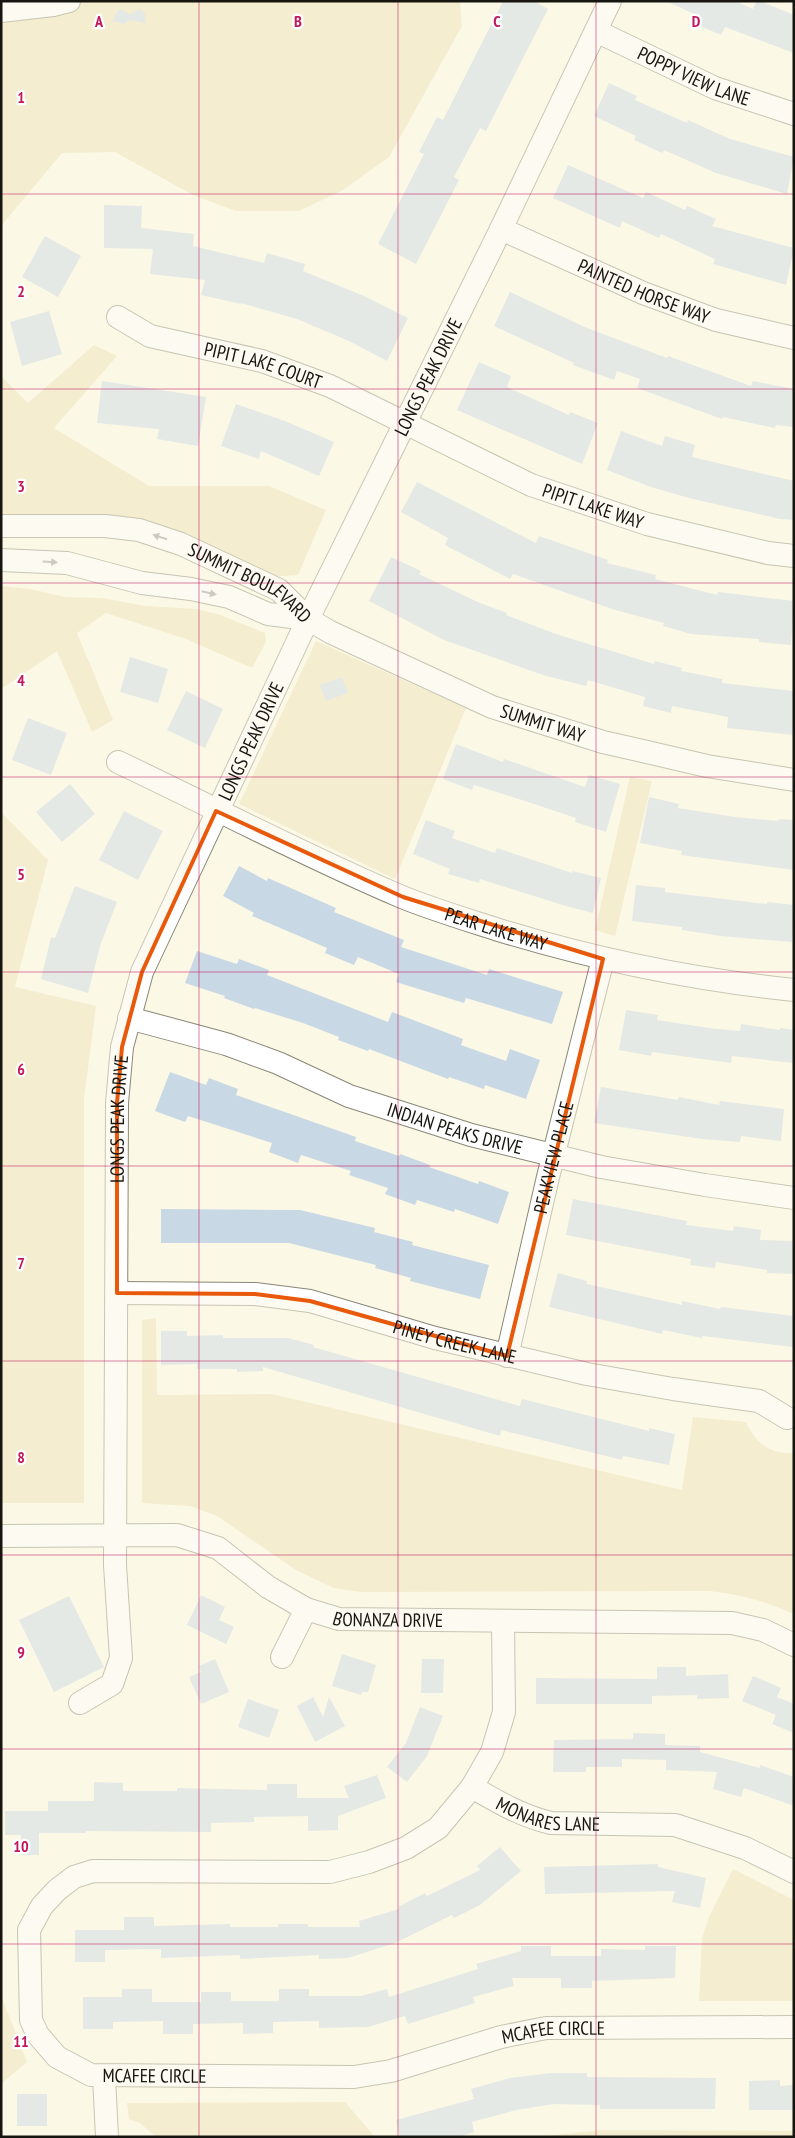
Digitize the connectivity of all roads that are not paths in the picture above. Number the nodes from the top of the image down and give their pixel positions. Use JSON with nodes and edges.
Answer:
{"nodes":[{"id":1,"x":69,"y":1,"type":"edge"},
{"id":2,"x":610,"y":1,"type":"edge"},
{"id":3,"x":1,"y":11,"type":"edge"},
{"id":4,"x":596,"y":31,"type":"junction"},
{"id":5,"x":794,"y":114,"type":"edge"},
{"id":6,"x":501,"y":229,"type":"junction"},
{"id":7,"x":118,"y":317,"type":"dead end"},
{"id":8,"x":794,"y":338,"type":"edge"},
{"id":9,"x":405,"y":421,"type":"junction"},
{"id":10,"x":1,"y":526,"type":"edge"},
{"id":11,"x":794,"y":556,"type":"edge"},
{"id":12,"x":1,"y":560,"type":"edge"},
{"id":13,"x":308,"y":619,"type":"junction"},
{"id":14,"x":118,"y":762,"type":"dead end"},
{"id":15,"x":794,"y":780,"type":"edge"},
{"id":16,"x":216,"y":811,"type":"junction"},
{"id":17,"x":603,"y":959,"type":"junction"},
{"id":18,"x":794,"y":990,"type":"edge"},
{"id":19,"x":129,"y":1018,"type":"junction"},
{"id":20,"x":553,"y":1155,"type":"junction"},
{"id":21,"x":794,"y":1198,"type":"edge"},
{"id":22,"x":117,"y":1293,"type":"junction"},
{"id":23,"x":507,"y":1356,"type":"junction"},
{"id":24,"x":787,"y":1418,"type":"dead end"},
{"id":25,"x":1,"y":1536,"type":"edge"},
{"id":26,"x":116,"y":1536,"type":"junction"},
{"id":27,"x":306,"y":1609,"type":"junction"},
{"id":28,"x":503,"y":1621,"type":"junction"},
{"id":29,"x":794,"y":1645,"type":"edge"},
{"id":30,"x":282,"y":1657,"type":"dead end"},
{"id":31,"x":80,"y":1703,"type":"dead end"},
{"id":32,"x":472,"y":1787,"type":"junction"},
{"id":33,"x":794,"y":1872,"type":"edge"},
{"id":34,"x":794,"y":2027,"type":"edge"},
{"id":35,"x":104,"y":2076,"type":"junction"},
{"id":36,"x":107,"y":2137,"type":"edge"}],
"edges":[{"from":1,"to":3,"type":"street"},
{"from":2,"to":4,"type":"street","name":"LONGS PEAK DRIVE"},
{"from":4,"to":5,"type":"street","name":"POPPY VIEW LANE"},
{"from":4,"to":6,"type":"street","name":"LONGS PEAK DRIVE"},
{"from":6,"to":8,"type":"street","name":"PAINTED HORSE WAY"},
{"from":6,"to":9,"type":"street","name":"LONGS PEAK DRIVE"},
{"from":7,"to":9,"type":"street","name":"PIPIT LAKE COURT"},
{"from":9,"to":11,"type":"street","name":"PIPIT LAKE WAY"},
{"from":9,"to":13,"type":"street","name":"LONGS PEAK DRIVE"},
{"from":13,"to":10,"type":"street","name":"SUMMIT BOULEVARD","one_way":true},
{"from":12,"to":13,"type":"street","name":"SUMMIT BOULEVARD","one_way":true},
{"from":13,"to":15,"type":"street","name":"SUMMIT WAY"},
{"from":13,"to":16,"type":"street","name":"LONGS PEAK DRIVE"},
{"from":14,"to":16,"type":"street","name":"PEAR LAKE WAY"},
{"from":16,"to":17,"type":"street","name":"PEAR LAKE WAY"},
{"from":16,"to":19,"type":"street","name":"LONGS PEAK DRIVE"},
{"from":17,"to":18,"type":"street","name":"PEAR LAKE WAY"},
{"from":17,"to":20,"type":"street","name":"PEAKVIEW PLACE"},
{"from":19,"to":20,"type":"street","name":"INDIAN PEAKS DRIVE"},
{"from":19,"to":22,"type":"street","name":"LONGS PEAK DRIVE"},
{"from":20,"to":21,"type":"street","name":"INDIAN PEAKS DRIVE"},
{"from":20,"to":23,"type":"street","name":"PEAKVIEW PLACE"},
{"from":22,"to":23,"type":"street","name":"PINEY CREEK LANE"},
{"from":22,"to":26,"type":"street","name":"LONGS PEAK DRIVE"},
{"from":23,"to":24,"type":"street","name":"PINEY CREEK LANE"},
{"from":25,"to":26,"type":"street","name":"BONANZA DRIVE"},
{"from":26,"to":27,"type":"street","name":"BONANZA DRIVE"},
{"from":26,"to":31,"type":"street","name":"LONGS PEAK DRIVE"},
{"from":27,"to":28,"type":"street","name":"BONANZA DRIVE"},
{"from":27,"to":30,"type":"street"},
{"from":28,"to":29,"type":"street","name":"BONANZA DRIVE"},
{"from":28,"to":32,"type":"street","name":"MONARES LANE"},
{"from":32,"to":33,"type":"street","name":"MONARES LANE"},
{"from":32,"to":35,"type":"street","name":"MCAFEE CIRCLE"},
{"from":34,"to":35,"type":"street","name":"MCAFEE CIRCLE"},
{"from":35,"to":36,"type":"street"}]}
